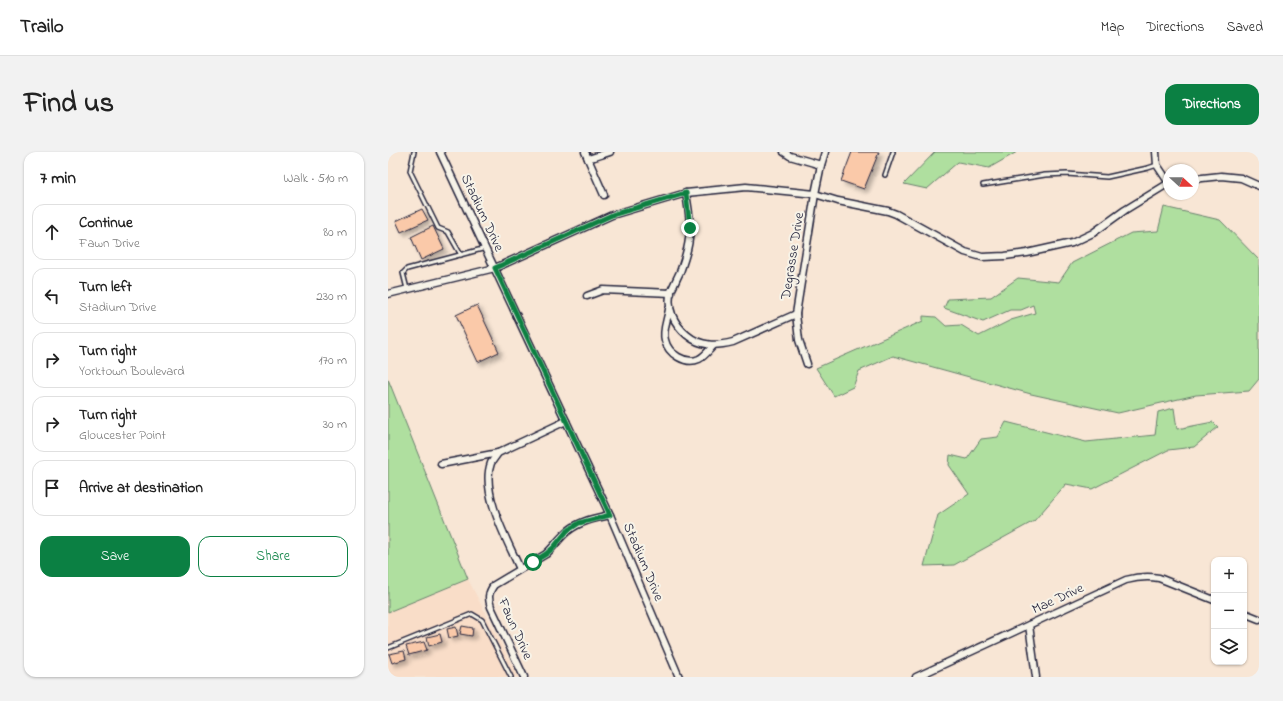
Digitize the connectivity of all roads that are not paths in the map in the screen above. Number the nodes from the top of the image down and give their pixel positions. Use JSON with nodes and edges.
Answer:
{"nodes":[{"id":1,"x":414,"y":152,"type":"edge"},
{"id":2,"x":440,"y":152,"type":"edge"},
{"id":3,"x":584,"y":152,"type":"edge"},
{"id":4,"x":610,"y":152,"type":"edge"},
{"id":5,"x":784,"y":152,"type":"edge"},
{"id":6,"x":825,"y":152,"type":"edge"},
{"id":7,"x":893,"y":152,"type":"edge"},
{"id":8,"x":1156,"y":152,"type":"edge"},
{"id":9,"x":588,"y":159,"type":"junction"},
{"id":10,"x":821,"y":165,"type":"junction"},
{"id":11,"x":1157,"y":165,"type":"junction"},
{"id":12,"x":1163,"y":174,"type":"edge"},
{"id":13,"x":885,"y":175,"type":"dead end"},
{"id":14,"x":1199,"y":178,"type":"edge"},
{"id":15,"x":983,"y":184,"type":"dead end"},
{"id":16,"x":1259,"y":186,"type":"edge"},
{"id":17,"x":1163,"y":187,"type":"edge"},
{"id":18,"x":686,"y":193,"type":"junction"},
{"id":19,"x":815,"y":194,"type":"junction"},
{"id":20,"x":604,"y":195,"type":"dead end"},
{"id":21,"x":486,"y":248,"type":"junction"},
{"id":22,"x":461,"y":255,"type":"junction"},
{"id":23,"x":495,"y":268,"type":"junction"},
{"id":24,"x":407,"y":290,"type":"junction"},
{"id":25,"x":671,"y":293,"type":"junction"},
{"id":26,"x":388,"y":294,"type":"edge"},
{"id":27,"x":587,"y":296,"type":"dead end"},
{"id":28,"x":670,"y":307,"type":"junction"},
{"id":29,"x":796,"y":314,"type":"junction"},
{"id":30,"x":713,"y":346,"type":"junction"},
{"id":31,"x":807,"y":364,"type":"dead end"},
{"id":32,"x":566,"y":421,"type":"junction"},
{"id":33,"x":498,"y":453,"type":"junction"},
{"id":34,"x":441,"y":464,"type":"dead end"},
{"id":35,"x":610,"y":515,"type":"junction"},
{"id":36,"x":520,"y":569,"type":"junction"},
{"id":37,"x":1211,"y":599,"type":"edge"},
{"id":38,"x":1247,"y":614,"type":"edge"},
{"id":39,"x":1259,"y":619,"type":"edge"},
{"id":40,"x":1029,"y":625,"type":"junction"},
{"id":41,"x":388,"y":648,"type":"edge"},
{"id":42,"x":511,"y":677,"type":"edge"},
{"id":43,"x":524,"y":677,"type":"edge"},
{"id":44,"x":679,"y":677,"type":"edge"},
{"id":45,"x":916,"y":677,"type":"edge"},
{"id":46,"x":1036,"y":677,"type":"edge"}],
"edges":[{"from":1,"to":22,"type":"lane"},
{"from":2,"to":21,"type":"street","name":"Stadium Drive"},
{"from":3,"to":9,"type":"street"},
{"from":4,"to":9,"type":"street"},
{"from":5,"to":10,"type":"street"},
{"from":6,"to":10,"type":"street","name":"Degrasse Drive"},
{"from":7,"to":13,"type":"lane"},
{"from":8,"to":11,"type":"street"},
{"from":9,"to":20,"type":"street"},
{"from":10,"to":19,"type":"street","name":"Degrasse Drive"},
{"from":11,"to":12,"type":"street"},
{"from":11,"to":15,"type":"lane"},
{"from":14,"to":16,"type":"street"},
{"from":17,"to":19,"type":"street"},
{"from":18,"to":19,"type":"street"},
{"from":18,"to":23,"type":"street"},
{"from":18,"to":25,"type":"street"},
{"from":19,"to":29,"type":"street","name":"Degrasse Drive"},
{"from":21,"to":22,"type":"lane"},
{"from":21,"to":23,"type":"street","name":"Stadium Drive"},
{"from":22,"to":24,"type":"lane"},
{"from":23,"to":24,"type":"street"},
{"from":23,"to":32,"type":"street","name":"Stadium Drive"},
{"from":24,"to":26,"type":"street"},
{"from":25,"to":27,"type":"street"},
{"from":25,"to":28,"type":"street"},
{"from":28,"to":30,"type":"street"},
{"from":28,"to":30,"type":"street"},
{"from":29,"to":30,"type":"street"},
{"from":29,"to":31,"type":"street","name":"Degrasse Drive"},
{"from":32,"to":33,"type":"street"},
{"from":32,"to":35,"type":"street","name":"Stadium Drive"},
{"from":33,"to":34,"type":"street"},
{"from":33,"to":36,"type":"street"},
{"from":35,"to":36,"type":"street","name":"Fawn Drive"},
{"from":35,"to":44,"type":"street","name":"Stadium Drive"},
{"from":36,"to":43,"type":"street","name":"Fawn Drive"},
{"from":37,"to":40,"type":"street","name":"Mae Drive"},
{"from":38,"to":39,"type":"street"},
{"from":40,"to":45,"type":"street","name":"Mae Drive"},
{"from":40,"to":46,"type":"street"},
{"from":41,"to":42,"type":"lane"}]}
